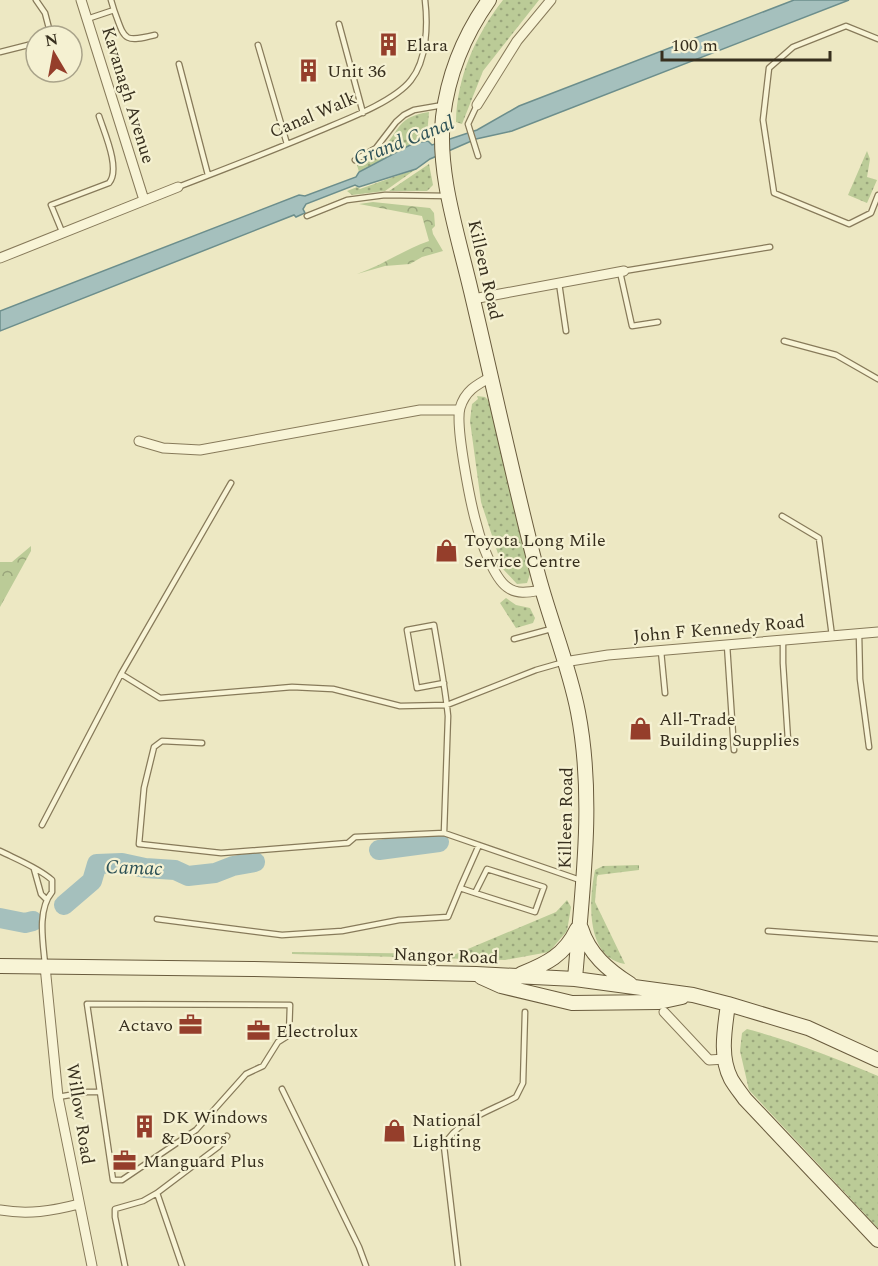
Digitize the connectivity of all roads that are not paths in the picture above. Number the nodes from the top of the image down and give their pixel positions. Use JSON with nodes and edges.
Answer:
{"nodes":[{"id":1,"x":36,"y":0,"type":"edge"},
{"id":2,"x":81,"y":0,"type":"edge"},
{"id":3,"x":111,"y":0,"type":"edge"},
{"id":4,"x":489,"y":0,"type":"edge"},
{"id":5,"x":551,"y":0,"type":"edge"},
{"id":6,"x":427,"y":1,"type":"edge"},
{"id":7,"x":114,"y":10,"type":"junction"},
{"id":8,"x":87,"y":19,"type":"junction"},
{"id":9,"x":48,"y":24,"type":"edge"},
{"id":10,"x":339,"y":24,"type":"dead end"},
{"id":11,"x":155,"y":35,"type":"dead end"},
{"id":12,"x":878,"y":39,"type":"edge"},
{"id":13,"x":258,"y":45,"type":"dead end"},
{"id":14,"x":24,"y":46,"type":"edge"},
{"id":15,"x":0,"y":52,"type":"edge"},
{"id":16,"x":179,"y":64,"type":"dead end"},
{"id":17,"x":477,"y":105,"type":"joint"},
{"id":18,"x":445,"y":110,"type":"junction"},
{"id":19,"x":363,"y":113,"type":"junction"},
{"id":20,"x":99,"y":116,"type":"dead end"},
{"id":21,"x":287,"y":144,"type":"junction"},
{"id":22,"x":478,"y":156,"type":"dead end"},
{"id":23,"x":355,"y":160,"type":"dead end"},
{"id":24,"x":208,"y":175,"type":"junction"},
{"id":25,"x":178,"y":187,"type":"joint"},
{"id":26,"x":878,"y":195,"type":"edge"},
{"id":27,"x":449,"y":196,"type":"junction"},
{"id":28,"x":144,"y":201,"type":"junction"},
{"id":29,"x":51,"y":205,"type":"junction"},
{"id":30,"x":44,"y":208,"type":"dead end"},
{"id":31,"x":307,"y":216,"type":"dead end"},
{"id":32,"x":63,"y":234,"type":"junction"},
{"id":33,"x":770,"y":247,"type":"dead end"},
{"id":34,"x":0,"y":258,"type":"edge"},
{"id":35,"x":622,"y":271,"type":"junction"},
{"id":36,"x":559,"y":283,"type":"junction"},
{"id":37,"x":473,"y":299,"type":"junction"},
{"id":38,"x":658,"y":322,"type":"dead end"},
{"id":39,"x":566,"y":331,"type":"dead end"},
{"id":40,"x":784,"y":341,"type":"dead end"},
{"id":41,"x":491,"y":377,"type":"junction"},
{"id":42,"x":878,"y":379,"type":"edge"},
{"id":43,"x":459,"y":410,"type":"junction"},
{"id":44,"x":139,"y":441,"type":"dead end"},
{"id":45,"x":231,"y":483,"type":"dead end"},
{"id":46,"x":782,"y":516,"type":"dead end"},
{"id":47,"x":542,"y":590,"type":"junction"},
{"id":48,"x":553,"y":628,"type":"junction"},
{"id":49,"x":878,"y":632,"type":"edge"},
{"id":50,"x":859,"y":634,"type":"junction"},
{"id":51,"x":831,"y":636,"type":"junction"},
{"id":52,"x":514,"y":639,"type":"dead end"},
{"id":53,"x":783,"y":640,"type":"junction"},
{"id":54,"x":727,"y":645,"type":"junction"},
{"id":55,"x":661,"y":651,"type":"junction"},
{"id":56,"x":564,"y":662,"type":"junction"},
{"id":57,"x":122,"y":674,"type":"junction"},
{"id":58,"x":444,"y":683,"type":"junction"},
{"id":59,"x":665,"y":693,"type":"dead end"},
{"id":60,"x":447,"y":705,"type":"junction"},
{"id":61,"x":788,"y":740,"type":"dead end"},
{"id":62,"x":202,"y":742,"type":"dead end"},
{"id":63,"x":869,"y":747,"type":"dead end"},
{"id":64,"x":734,"y":750,"type":"dead end"},
{"id":65,"x":42,"y":825,"type":"dead end"},
{"id":66,"x":444,"y":833,"type":"junction"},
{"id":67,"x":479,"y":845,"type":"junction"},
{"id":68,"x":0,"y":851,"type":"edge"},
{"id":69,"x":34,"y":869,"type":"junction"},
{"id":70,"x":583,"y":880,"type":"junction"},
{"id":71,"x":460,"y":888,"type":"junction"},
{"id":72,"x":475,"y":893,"type":"junction"},
{"id":73,"x":46,"y":899,"type":"junction"},
{"id":74,"x":157,"y":919,"type":"dead end"},
{"id":75,"x":579,"y":923,"type":"junction"},
{"id":76,"x":768,"y":932,"type":"dead end"},
{"id":77,"x":878,"y":939,"type":"edge"},
{"id":78,"x":0,"y":966,"type":"edge"},
{"id":79,"x":45,"y":966,"type":"junction"},
{"id":80,"x":476,"y":974,"type":"junction"},
{"id":81,"x":517,"y":976,"type":"junction"},
{"id":82,"x":575,"y":979,"type":"junction"},
{"id":83,"x":635,"y":987,"type":"junction"},
{"id":84,"x":693,"y":995,"type":"junction"},
{"id":85,"x":728,"y":1004,"type":"junction"},
{"id":86,"x":525,"y":1012,"type":"dead end"},
{"id":87,"x":664,"y":1012,"type":"dead end"},
{"id":88,"x":725,"y":1059,"type":"junction"},
{"id":89,"x":878,"y":1060,"type":"edge"},
{"id":90,"x":282,"y":1089,"type":"dead end"},
{"id":91,"x":100,"y":1092,"type":"junction"},
{"id":92,"x":58,"y":1097,"type":"junction"},
{"id":93,"x":227,"y":1136,"type":"dead end"},
{"id":94,"x":157,"y":1194,"type":"junction"},
{"id":95,"x":79,"y":1204,"type":"junction"},
{"id":96,"x":0,"y":1209,"type":"edge"},
{"id":97,"x":878,"y":1240,"type":"edge"},
{"id":98,"x":92,"y":1266,"type":"edge"},
{"id":99,"x":125,"y":1266,"type":"edge"},
{"id":100,"x":182,"y":1266,"type":"edge"},
{"id":101,"x":366,"y":1266,"type":"edge"},
{"id":102,"x":458,"y":1266,"type":"edge"}],
"edges":[{"from":1,"to":9,"type":"lane"},
{"from":2,"to":8,"type":"street","name":"Kavanagh Avenue"},
{"from":3,"to":7,"type":"lane"},
{"from":4,"to":18,"type":"street"},
{"from":5,"to":17,"type":"street"},
{"from":6,"to":19,"type":"lane","name":"Canal Walk"},
{"from":7,"to":8,"type":"lane"},
{"from":7,"to":11,"type":"lane"},
{"from":8,"to":28,"type":"street","name":"Kavanagh Avenue"},
{"from":10,"to":19,"type":"lane"},
{"from":12,"to":26,"type":"lane"},
{"from":13,"to":21,"type":"lane"},
{"from":14,"to":15,"type":"lane"},
{"from":16,"to":24,"type":"lane"},
{"from":17,"to":22,"type":"lane"},
{"from":18,"to":23,"type":"lane"},
{"from":18,"to":27,"type":"street","name":"Killeen Road"},
{"from":19,"to":21,"type":"lane","name":"Canal Walk"},
{"from":20,"to":29,"type":"lane"},
{"from":21,"to":24,"type":"lane","name":"Canal Walk"},
{"from":24,"to":25,"type":"lane","name":"Canal Walk"},
{"from":25,"to":28,"type":"street","name":"Canal Walk"},
{"from":27,"to":31,"type":"lane"},
{"from":27,"to":37,"type":"street","name":"Killeen Road"},
{"from":28,"to":32,"type":"street","name":"Canal Walk"},
{"from":29,"to":30,"type":"lane"},
{"from":29,"to":32,"type":"lane"},
{"from":32,"to":34,"type":"street","name":"Canal Walk"},
{"from":33,"to":35,"type":"lane"},
{"from":35,"to":36,"type":"street"},
{"from":35,"to":38,"type":"lane"},
{"from":36,"to":37,"type":"street"},
{"from":36,"to":39,"type":"lane"},
{"from":37,"to":41,"type":"street","name":"Killeen Road"},
{"from":40,"to":42,"type":"lane"},
{"from":41,"to":43,"type":"street"},
{"from":41,"to":47,"type":"street","name":"Killeen Road"},
{"from":43,"to":44,"type":"street"},
{"from":43,"to":47,"type":"street"},
{"from":45,"to":57,"type":"lane"},
{"from":46,"to":51,"type":"lane"},
{"from":47,"to":48,"type":"street","name":"Killeen Road"},
{"from":48,"to":52,"type":"lane"},
{"from":48,"to":56,"type":"street","name":"Killeen Road"},
{"from":49,"to":50,"type":"street","name":"John F Kennedy Road"},
{"from":50,"to":51,"type":"street","name":"John F Kennedy Road"},
{"from":50,"to":63,"type":"lane"},
{"from":51,"to":53,"type":"street","name":"John F Kennedy Road"},
{"from":53,"to":54,"type":"street","name":"John F Kennedy Road"},
{"from":53,"to":61,"type":"lane"},
{"from":54,"to":55,"type":"street","name":"John F Kennedy Road"},
{"from":54,"to":64,"type":"lane"},
{"from":55,"to":56,"type":"street","name":"John F Kennedy Road"},
{"from":55,"to":59,"type":"lane"},
{"from":56,"to":60,"type":"lane"},
{"from":56,"to":70,"type":"street","name":"Killeen Road"},
{"from":57,"to":60,"type":"lane"},
{"from":57,"to":65,"type":"lane"},
{"from":58,"to":58,"type":"lane"},
{"from":58,"to":60,"type":"lane"},
{"from":60,"to":66,"type":"lane"},
{"from":62,"to":66,"type":"lane"},
{"from":66,"to":67,"type":"lane"},
{"from":67,"to":70,"type":"lane"},
{"from":67,"to":71,"type":"lane"},
{"from":68,"to":69,"type":"lane"},
{"from":69,"to":73,"type":"lane"},
{"from":69,"to":73,"type":"lane"},
{"from":70,"to":75,"type":"street","name":"Killeen Road"},
{"from":71,"to":72,"type":"lane"},
{"from":71,"to":74,"type":"lane"},
{"from":72,"to":72,"type":"lane"},
{"from":73,"to":79,"type":"lane"},
{"from":75,"to":81,"type":"street"},
{"from":75,"to":82,"type":"street","name":"Killeen Road"},
{"from":75,"to":83,"type":"street"},
{"from":76,"to":77,"type":"lane"},
{"from":78,"to":79,"type":"street","name":"Nangor Road"},
{"from":79,"to":80,"type":"street","name":"Nangor Road"},
{"from":79,"to":92,"type":"street","name":"Willow Road"},
{"from":80,"to":81,"type":"street","name":"Nangor Road"},
{"from":80,"to":84,"type":"street"},
{"from":81,"to":82,"type":"street","name":"Nangor Road"},
{"from":82,"to":83,"type":"street","name":"Nangor Road"},
{"from":83,"to":84,"type":"street","name":"Nangor Road"},
{"from":84,"to":85,"type":"street","name":"Nangor Road"},
{"from":85,"to":88,"type":"street"},
{"from":85,"to":89,"type":"street","name":"Nangor Road"},
{"from":86,"to":102,"type":"lane"},
{"from":87,"to":88,"type":"street"},
{"from":88,"to":97,"type":"street"},
{"from":90,"to":101,"type":"lane"},
{"from":91,"to":91,"type":"lane"},
{"from":91,"to":92,"type":"lane"},
{"from":92,"to":95,"type":"street","name":"Willow Road"},
{"from":93,"to":94,"type":"lane"},
{"from":94,"to":99,"type":"lane"},
{"from":94,"to":100,"type":"lane"},
{"from":95,"to":96,"type":"street"},
{"from":95,"to":98,"type":"street","name":"Willow Road"}]}
